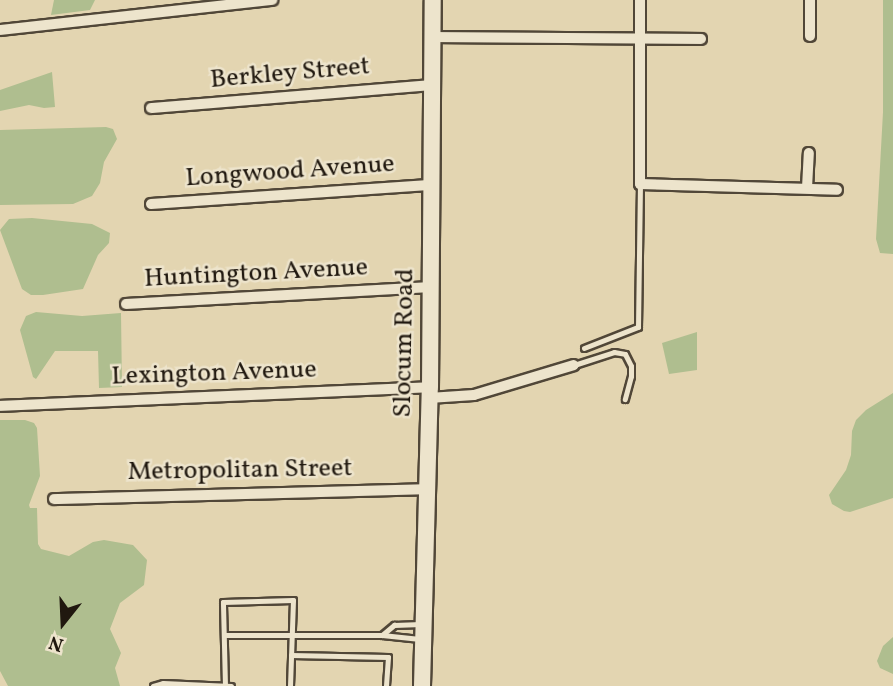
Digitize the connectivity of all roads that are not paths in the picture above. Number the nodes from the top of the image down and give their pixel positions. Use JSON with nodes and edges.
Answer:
{"nodes":[{"id":1,"x":272,"y":0,"type":"edge"},
{"id":2,"x":433,"y":0,"type":"edge"},
{"id":3,"x":640,"y":0,"type":"edge"},
{"id":4,"x":810,"y":0,"type":"edge"},
{"id":5,"x":0,"y":30,"type":"edge"},
{"id":6,"x":810,"y":36,"type":"dead end"},
{"id":7,"x":433,"y":37,"type":"junction"},
{"id":8,"x":640,"y":39,"type":"junction"},
{"id":9,"x":701,"y":39,"type":"dead end"},
{"id":10,"x":433,"y":85,"type":"junction"},
{"id":11,"x":151,"y":108,"type":"dead end"},
{"id":12,"x":808,"y":153,"type":"dead end"},
{"id":13,"x":640,"y":184,"type":"junction"},
{"id":14,"x":432,"y":185,"type":"junction"},
{"id":15,"x":807,"y":188,"type":"junction"},
{"id":16,"x":837,"y":190,"type":"dead end"},
{"id":17,"x":152,"y":204,"type":"dead end"},
{"id":18,"x":431,"y":287,"type":"junction"},
{"id":19,"x":127,"y":304,"type":"dead end"},
{"id":20,"x":584,"y":348,"type":"dead end"},
{"id":21,"x":574,"y":365,"type":"joint"},
{"id":22,"x":429,"y":393,"type":"junction"},
{"id":23,"x":625,"y":399,"type":"dead end"},
{"id":24,"x":0,"y":406,"type":"edge"},
{"id":25,"x":428,"y":489,"type":"junction"},
{"id":26,"x":54,"y":499,"type":"dead end"},
{"id":27,"x":423,"y":631,"type":"junction"},
{"id":28,"x":291,"y":634,"type":"junction"},
{"id":29,"x":224,"y":635,"type":"junction"},
{"id":30,"x":382,"y":635,"type":"junction"},
{"id":31,"x":291,"y":655,"type":"junction"},
{"id":32,"x":153,"y":686,"type":"edge"},
{"id":33,"x":225,"y":686,"type":"edge"},
{"id":34,"x":231,"y":686,"type":"edge"},
{"id":35,"x":290,"y":686,"type":"edge"},
{"id":36,"x":386,"y":686,"type":"edge"},
{"id":37,"x":422,"y":686,"type":"edge"}],
"edges":[{"from":1,"to":5,"type":"street"},
{"from":2,"to":7,"type":"main road","name":"Slocum Road"},
{"from":3,"to":8,"type":"street"},
{"from":4,"to":6,"type":"street"},
{"from":7,"to":8,"type":"street"},
{"from":7,"to":10,"type":"main road","name":"Slocum Road"},
{"from":8,"to":9,"type":"street"},
{"from":8,"to":13,"type":"street"},
{"from":10,"to":11,"type":"street","name":"Berkley Street"},
{"from":10,"to":14,"type":"main road","name":"Slocum Road"},
{"from":12,"to":15,"type":"street"},
{"from":13,"to":15,"type":"street"},
{"from":13,"to":20,"type":"lane"},
{"from":14,"to":17,"type":"street","name":"Longwood Avenue"},
{"from":14,"to":18,"type":"main road","name":"Slocum Road"},
{"from":15,"to":16,"type":"street"},
{"from":18,"to":19,"type":"street","name":"Huntington Avenue"},
{"from":18,"to":22,"type":"main road","name":"Slocum Road"},
{"from":21,"to":22,"type":"street","name":"Lexington Avenue"},
{"from":21,"to":23,"type":"lane"},
{"from":22,"to":24,"type":"street","name":"Lexington Avenue"},
{"from":22,"to":25,"type":"main road","name":"Slocum Road"},
{"from":25,"to":26,"type":"street","name":"Metropolitan Street"},
{"from":25,"to":27,"type":"main road","name":"Slocum Road"},
{"from":27,"to":30,"type":"lane"},
{"from":27,"to":30,"type":"lane"},
{"from":27,"to":37,"type":"main road","name":"Slocum Road"},
{"from":28,"to":29,"type":"lane"},
{"from":28,"to":29,"type":"lane"},
{"from":28,"to":30,"type":"lane"},
{"from":28,"to":31,"type":"lane"},
{"from":29,"to":33,"type":"lane"},
{"from":31,"to":35,"type":"lane"},
{"from":31,"to":36,"type":"lane"},
{"from":32,"to":33,"type":"lane"},
{"from":33,"to":34,"type":"lane"}]}
